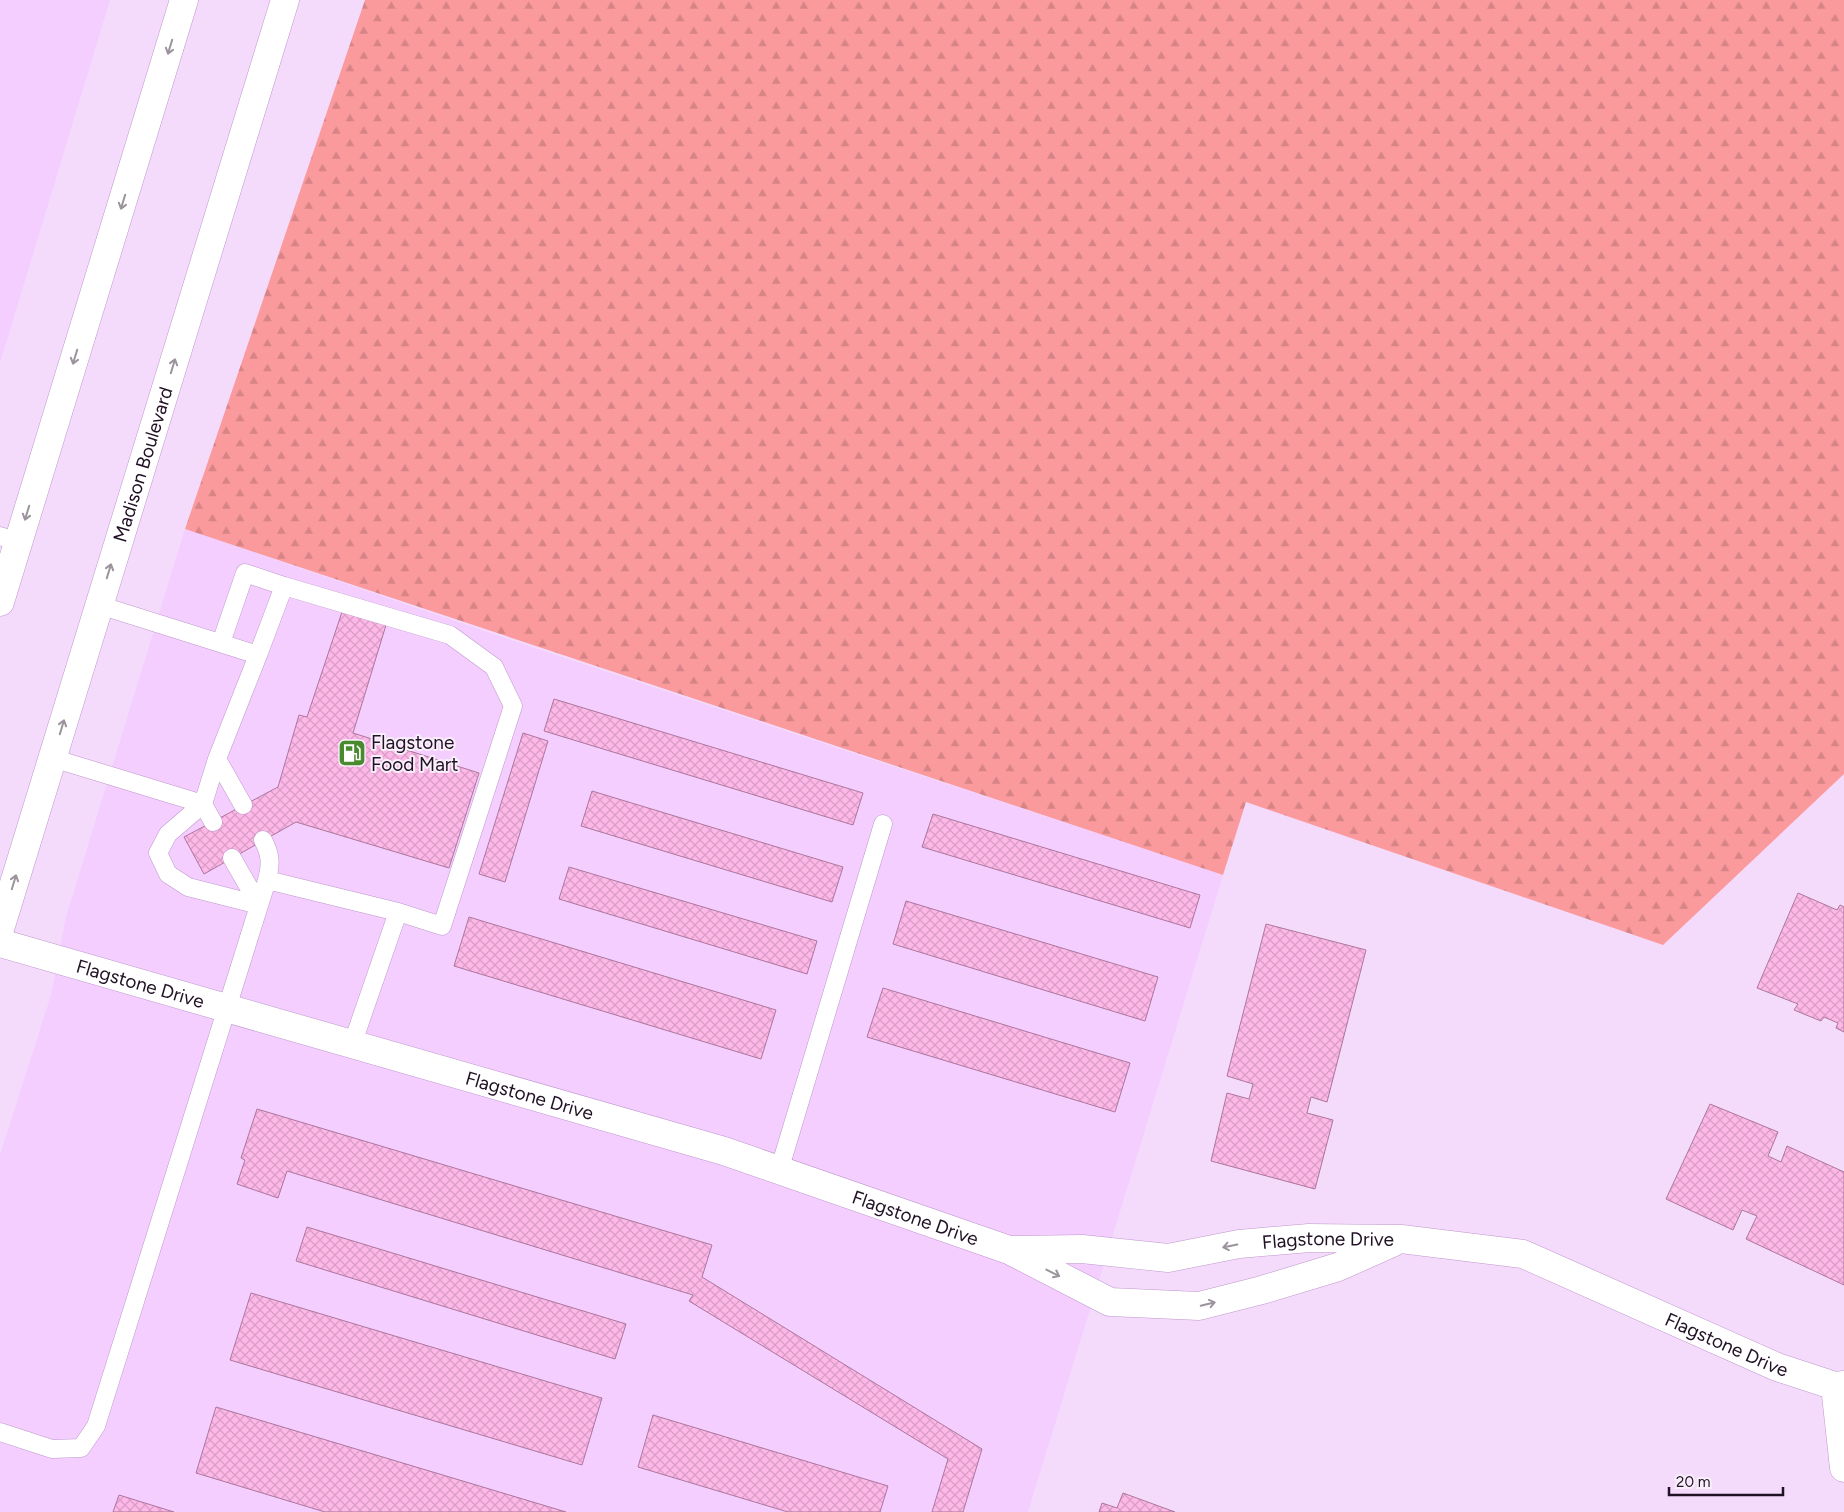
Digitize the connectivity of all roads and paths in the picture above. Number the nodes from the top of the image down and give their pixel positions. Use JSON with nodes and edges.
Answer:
{"nodes":[{"id":1,"x":184,"y":0,"type":"edge"},
{"id":2,"x":285,"y":0,"type":"edge"},
{"id":3,"x":9,"y":539,"type":"edge"},
{"id":4,"x":284,"y":586,"type":"junction"},
{"id":5,"x":0,"y":602,"type":"edge"},
{"id":6,"x":99,"y":605,"type":"junction"},
{"id":7,"x":220,"y":643,"type":"junction"},
{"id":8,"x":258,"y":655,"type":"junction"},
{"id":9,"x":52,"y":758,"type":"junction"},
{"id":10,"x":217,"y":759,"type":"junction"},
{"id":11,"x":203,"y":804,"type":"junction"},
{"id":12,"x":243,"y":805,"type":"dead end"},
{"id":13,"x":212,"y":822,"type":"dead end"},
{"id":14,"x":883,"y":824,"type":"dead end"},
{"id":15,"x":263,"y":840,"type":"dead end"},
{"id":16,"x":232,"y":858,"type":"dead end"},
{"id":17,"x":267,"y":880,"type":"junction"},
{"id":18,"x":258,"y":906,"type":"junction"},
{"id":19,"x":398,"y":912,"type":"junction"},
{"id":20,"x":0,"y":929,"type":"edge"},
{"id":21,"x":0,"y":942,"type":"edge"},
{"id":22,"x":226,"y":1007,"type":"junction"},
{"id":23,"x":352,"y":1045,"type":"junction"},
{"id":24,"x":778,"y":1171,"type":"junction"},
{"id":25,"x":1401,"y":1239,"type":"junction"},
{"id":26,"x":1009,"y":1250,"type":"junction"},
{"id":27,"x":1840,"y":1386,"type":"edge"},
{"id":28,"x":0,"y":1432,"type":"edge"},
{"id":29,"x":1844,"y":1468,"type":"edge"}],
"edges":[{"from":1,"to":3,"type":"street","one_way":true},
{"from":6,"to":2,"type":"street","name":"Madison Boulevard","one_way":true},
{"from":3,"to":5,"type":"street"},
{"from":4,"to":7,"type":"lane"},
{"from":4,"to":8,"type":"lane"},
{"from":4,"to":19,"type":"lane"},
{"from":6,"to":7,"type":"lane"},
{"from":9,"to":6,"type":"street","name":"Madison Boulevard","one_way":true},
{"from":7,"to":8,"type":"lane"},
{"from":8,"to":10,"type":"lane"},
{"from":9,"to":11,"type":"lane"},
{"from":20,"to":9,"type":"street","name":"Madison Boulevard","one_way":true},
{"from":10,"to":11,"type":"lane"},
{"from":10,"to":12,"type":"lane"},
{"from":11,"to":13,"type":"lane"},
{"from":11,"to":18,"type":"lane"},
{"from":14,"to":24,"type":"lane"},
{"from":15,"to":17,"type":"lane"},
{"from":16,"to":18,"type":"lane"},
{"from":17,"to":18,"type":"lane"},
{"from":17,"to":19,"type":"lane"},
{"from":18,"to":22,"type":"lane"},
{"from":19,"to":23,"type":"lane"},
{"from":21,"to":22,"type":"street","name":"Flagstone Drive"},
{"from":22,"to":23,"type":"street","name":"Flagstone Drive"},
{"from":22,"to":28,"type":"lane"},
{"from":23,"to":24,"type":"street","name":"Flagstone Drive"},
{"from":24,"to":26,"type":"street","name":"Flagstone Drive"},
{"from":25,"to":26,"type":"street","name":"Flagstone Drive","one_way":true},
{"from":26,"to":25,"type":"street","one_way":true},
{"from":25,"to":27,"type":"street","name":"Flagstone Drive"},
{"from":27,"to":29,"type":"street","name":"Flagstone Drive"}]}
